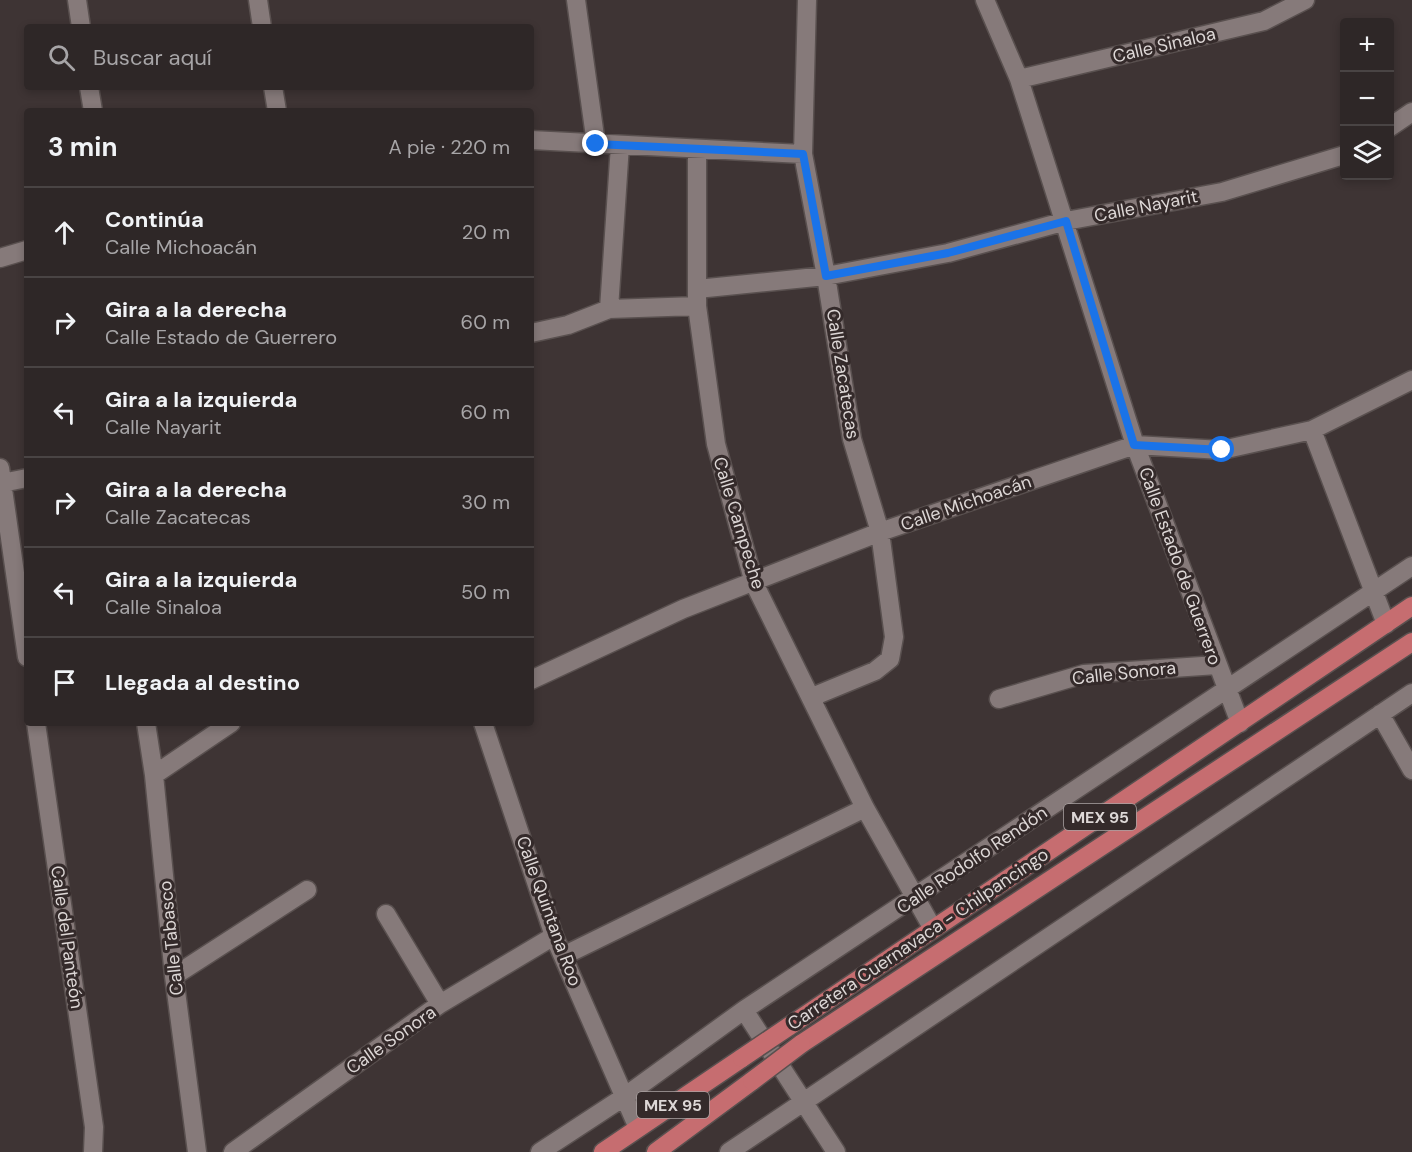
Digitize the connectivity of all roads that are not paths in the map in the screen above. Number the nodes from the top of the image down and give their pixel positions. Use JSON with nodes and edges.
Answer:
{"nodes":[{"id":1,"x":77,"y":0,"type":"edge"},
{"id":2,"x":258,"y":0,"type":"edge"},
{"id":3,"x":576,"y":0,"type":"edge"},
{"id":4,"x":807,"y":0,"type":"edge"},
{"id":5,"x":985,"y":0,"type":"edge"},
{"id":6,"x":1305,"y":0,"type":"edge"},
{"id":7,"x":81,"y":24,"type":"edge"},
{"id":8,"x":262,"y":24,"type":"edge"},
{"id":9,"x":1019,"y":79,"type":"junction"},
{"id":10,"x":90,"y":90,"type":"edge"},
{"id":11,"x":274,"y":90,"type":"edge"},
{"id":12,"x":92,"y":108,"type":"edge"},
{"id":13,"x":276,"y":108,"type":"edge"},
{"id":14,"x":1412,"y":112,"type":"edge"},
{"id":15,"x":1391,"y":126,"type":"edge"},
{"id":16,"x":534,"y":140,"type":"edge"},
{"id":17,"x":596,"y":144,"type":"junction"},
{"id":18,"x":620,"y":145,"type":"junction"},
{"id":19,"x":697,"y":149,"type":"junction"},
{"id":20,"x":803,"y":154,"type":"junction"},
{"id":21,"x":1340,"y":156,"type":"edge"},
{"id":22,"x":1066,"y":221,"type":"junction"},
{"id":23,"x":24,"y":251,"type":"edge"},
{"id":24,"x":0,"y":258,"type":"edge"},
{"id":25,"x":826,"y":276,"type":"junction"},
{"id":26,"x":697,"y":297,"type":"junction"},
{"id":27,"x":609,"y":309,"type":"junction"},
{"id":28,"x":534,"y":332,"type":"edge"},
{"id":29,"x":1412,"y":380,"type":"edge"},
{"id":30,"x":1312,"y":430,"type":"junction"},
{"id":31,"x":1134,"y":445,"type":"junction"},
{"id":32,"x":1,"y":476,"type":"edge"},
{"id":33,"x":24,"y":478,"type":"edge"},
{"id":34,"x":880,"y":532,"type":"junction"},
{"id":35,"x":1412,"y":566,"type":"edge"},
{"id":36,"x":754,"y":583,"type":"junction"},
{"id":37,"x":1374,"y":592,"type":"junction"},
{"id":38,"x":1412,"y":606,"type":"edge"},
{"id":39,"x":1386,"y":624,"type":"junction"},
{"id":40,"x":24,"y":636,"type":"edge"},
{"id":41,"x":1412,"y":642,"type":"edge"},
{"id":42,"x":1217,"y":665,"type":"junction"},
{"id":43,"x":534,"y":679,"type":"edge"},
{"id":44,"x":1227,"y":690,"type":"junction"},
{"id":45,"x":1412,"y":693,"type":"edge"},
{"id":46,"x":812,"y":697,"type":"junction"},
{"id":47,"x":999,"y":699,"type":"dead end"},
{"id":48,"x":1380,"y":714,"type":"junction"},
{"id":49,"x":1240,"y":723,"type":"junction"},
{"id":50,"x":36,"y":726,"type":"edge"},
{"id":51,"x":146,"y":726,"type":"edge"},
{"id":52,"x":227,"y":726,"type":"edge"},
{"id":53,"x":484,"y":726,"type":"edge"},
{"id":54,"x":1412,"y":770,"type":"edge"},
{"id":55,"x":154,"y":775,"type":"junction"},
{"id":56,"x":865,"y":808,"type":"junction"},
{"id":57,"x":307,"y":890,"type":"dead end"},
{"id":58,"x":915,"y":898,"type":"junction"},
{"id":59,"x":386,"y":914,"type":"dead end"},
{"id":60,"x":933,"y":930,"type":"junction"},
{"id":61,"x":554,"y":936,"type":"junction"},
{"id":62,"x":563,"y":956,"type":"junction"},
{"id":63,"x":174,"y":976,"type":"junction"},
{"id":64,"x":440,"y":1004,"type":"junction"},
{"id":65,"x":744,"y":1010,"type":"junction"},
{"id":66,"x":624,"y":1097,"type":"junction"},
{"id":67,"x":802,"y":1104,"type":"junction"},
{"id":68,"x":638,"y":1128,"type":"junction"},
{"id":69,"x":93,"y":1152,"type":"edge"},
{"id":70,"x":198,"y":1152,"type":"edge"},
{"id":71,"x":233,"y":1152,"type":"edge"},
{"id":72,"x":540,"y":1152,"type":"edge"},
{"id":73,"x":603,"y":1152,"type":"edge"},
{"id":74,"x":656,"y":1152,"type":"edge"},
{"id":75,"x":729,"y":1152,"type":"edge"},
{"id":76,"x":836,"y":1152,"type":"edge"}],
"edges":[{"from":1,"to":7,"type":"street"},
{"from":2,"to":8,"type":"street"},
{"from":3,"to":17,"type":"street"},
{"from":4,"to":20,"type":"street","name":"Calle Zacatecas"},
{"from":5,"to":9,"type":"street","name":"Calle Estado de Guerrero"},
{"from":6,"to":9,"type":"street","name":"Calle Sinaloa"},
{"from":9,"to":22,"type":"street","name":"Calle Estado de Guerrero"},
{"from":10,"to":12,"type":"street"},
{"from":11,"to":13,"type":"street"},
{"from":14,"to":15,"type":"street"},
{"from":16,"to":17,"type":"street"},
{"from":17,"to":18,"type":"street"},
{"from":18,"to":19,"type":"street"},
{"from":18,"to":27,"type":"street"},
{"from":19,"to":20,"type":"street"},
{"from":19,"to":26,"type":"street","name":"Calle Campeche"},
{"from":20,"to":25,"type":"street","name":"Calle Zacatecas"},
{"from":21,"to":22,"type":"street","name":"Calle Nayarit"},
{"from":22,"to":25,"type":"street","name":"Calle Nayarit"},
{"from":22,"to":31,"type":"street","name":"Calle Estado de Guerrero"},
{"from":23,"to":24,"type":"street"},
{"from":25,"to":26,"type":"street","name":"Calle Nayarit"},
{"from":25,"to":34,"type":"street","name":"Calle Zacatecas"},
{"from":26,"to":27,"type":"street","name":"Calle Nayarit"},
{"from":26,"to":36,"type":"street","name":"Calle Campeche"},
{"from":27,"to":28,"type":"street","name":"Calle Nayarit"},
{"from":29,"to":30,"type":"street","name":"Calle Michoacán"},
{"from":30,"to":31,"type":"street","name":"Calle Michoacán"},
{"from":30,"to":37,"type":"street"},
{"from":31,"to":34,"type":"street","name":"Calle Michoacán"},
{"from":31,"to":42,"type":"street","name":"Calle Estado de Guerrero"},
{"from":32,"to":33,"type":"street"},
{"from":32,"to":40,"type":"street"},
{"from":34,"to":36,"type":"street","name":"Calle Michoacán"},
{"from":34,"to":46,"type":"street","name":"Calle Zacatecas"},
{"from":35,"to":37,"type":"street","name":"Calle Rodolfo Rendón"},
{"from":36,"to":43,"type":"street","name":"Calle Michoacán"},
{"from":36,"to":46,"type":"street","name":"Calle Campeche"},
{"from":37,"to":39,"type":"street"},
{"from":37,"to":44,"type":"street","name":"Calle Rodolfo Rendón"},
{"from":38,"to":39,"type":"main road","name":"Carretera Cuernavaca - Chilpancingo","number":"MEX 95"},
{"from":39,"to":49,"type":"main road","name":"Carretera Cuernavaca - Chilpancingo","number":"MEX 95"},
{"from":41,"to":74,"type":"main road","name":"Carretera Cuernavaca - Chilpancingo","number":"MEX 95","bridge":true},
{"from":42,"to":44,"type":"street","name":"Calle Estado de Guerrero"},
{"from":42,"to":47,"type":"street","name":"Calle Sonora"},
{"from":44,"to":49,"type":"street","name":"Calle Estado de Guerrero"},
{"from":44,"to":58,"type":"street","name":"Calle Rodolfo Rendón"},
{"from":45,"to":48,"type":"street"},
{"from":46,"to":56,"type":"street","name":"Calle Campeche"},
{"from":48,"to":54,"type":"street"},
{"from":48,"to":67,"type":"street"},
{"from":49,"to":60,"type":"main road","name":"Carretera Cuernavaca - Chilpancingo","number":"MEX 95"},
{"from":50,"to":69,"type":"street","name":"Calle del Panteón"},
{"from":51,"to":55,"type":"street","name":"Calle Tabasco"},
{"from":52,"to":55,"type":"street"},
{"from":53,"to":61,"type":"street","name":"Calle Quintana Roo"},
{"from":55,"to":63,"type":"street","name":"Calle Tabasco"},
{"from":56,"to":58,"type":"street","name":"Calle Campeche"},
{"from":56,"to":62,"type":"street"},
{"from":57,"to":63,"type":"street"},
{"from":58,"to":60,"type":"street","name":"Calle Campeche"},
{"from":58,"to":65,"type":"street","name":"Calle Rodolfo Rendón"},
{"from":59,"to":64,"type":"street"},
{"from":60,"to":68,"type":"main road","name":"Carretera Cuernavaca - Chilpancingo","number":"MEX 95","bridge":true},
{"from":61,"to":62,"type":"street","name":"Calle Quintana Roo"},
{"from":61,"to":64,"type":"street","name":"Calle Sonora"},
{"from":62,"to":66,"type":"street","name":"Calle Quintana Roo"},
{"from":63,"to":70,"type":"street","name":"Calle Tabasco"},
{"from":64,"to":71,"type":"street","name":"Calle Sonora"},
{"from":65,"to":66,"type":"street","name":"Calle Rodolfo Rendón"},
{"from":65,"to":67,"type":"street"},
{"from":66,"to":68,"type":"street","name":"Calle Quintana Roo"},
{"from":66,"to":72,"type":"street","name":"Calle Rodolfo Rendón"},
{"from":67,"to":75,"type":"street"},
{"from":67,"to":76,"type":"street"},
{"from":68,"to":73,"type":"main road","name":"Carretera Cuernavaca - Chilpancingo","number":"MEX 95"}]}
